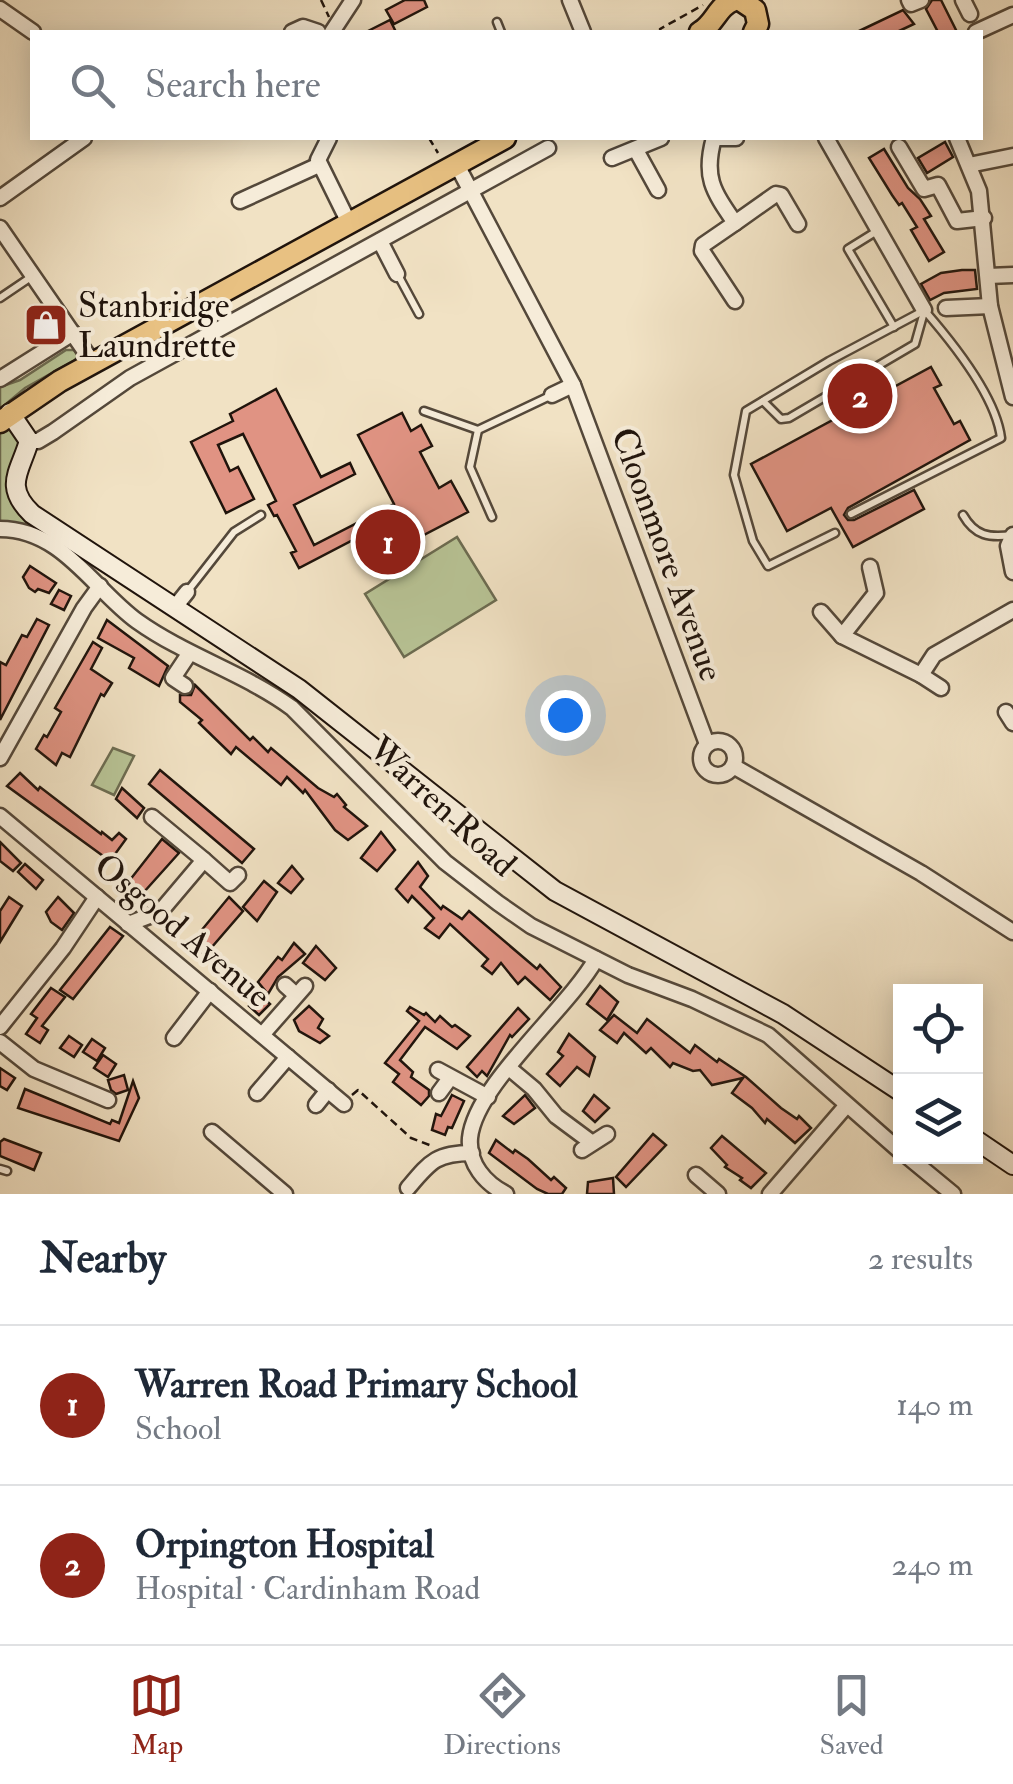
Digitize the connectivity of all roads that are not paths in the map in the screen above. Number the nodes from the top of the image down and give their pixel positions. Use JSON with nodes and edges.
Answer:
{"nodes":[{"id":1,"x":353,"y":0,"type":"edge"},
{"id":2,"x":570,"y":0,"type":"edge"},
{"id":3,"x":737,"y":0,"type":"edge"},
{"id":4,"x":908,"y":0,"type":"edge"},
{"id":5,"x":921,"y":0,"type":"edge"},
{"id":6,"x":0,"y":9,"type":"edge"},
{"id":7,"x":1013,"y":15,"type":"edge"},
{"id":8,"x":716,"y":16,"type":"edge"},
{"id":9,"x":759,"y":21,"type":"edge"},
{"id":10,"x":497,"y":22,"type":"dead end"},
{"id":11,"x":30,"y":30,"type":"edge"},
{"id":12,"x":333,"y":30,"type":"edge"},
{"id":13,"x":500,"y":30,"type":"edge"},
{"id":14,"x":582,"y":30,"type":"edge"},
{"id":15,"x":980,"y":30,"type":"edge"},
{"id":16,"x":81,"y":140,"type":"edge"},
{"id":17,"x":328,"y":140,"type":"edge"},
{"id":18,"x":502,"y":140,"type":"edge"},
{"id":19,"x":657,"y":140,"type":"edge"},
{"id":20,"x":713,"y":140,"type":"edge"},
{"id":21,"x":827,"y":140,"type":"edge"},
{"id":22,"x":958,"y":140,"type":"edge"},
{"id":23,"x":548,"y":148,"type":"dead end"},
{"id":24,"x":899,"y":148,"type":"dead end"},
{"id":25,"x":636,"y":150,"type":"junction"},
{"id":26,"x":1013,"y":156,"type":"edge"},
{"id":27,"x":612,"y":158,"type":"dead end"},
{"id":28,"x":319,"y":165,"type":"junction"},
{"id":29,"x":969,"y":165,"type":"junction"},
{"id":30,"x":452,"y":167,"type":"junction"},
{"id":31,"x":658,"y":190,"type":"dead end"},
{"id":32,"x":472,"y":192,"type":"junction"},
{"id":33,"x":0,"y":198,"type":"edge"},
{"id":34,"x":240,"y":202,"type":"dead end"},
{"id":35,"x":984,"y":218,"type":"junction"},
{"id":36,"x":735,"y":222,"type":"junction"},
{"id":37,"x":798,"y":224,"type":"dead end"},
{"id":38,"x":350,"y":225,"type":"junction"},
{"id":39,"x":0,"y":228,"type":"edge"},
{"id":40,"x":878,"y":230,"type":"junction"},
{"id":41,"x":380,"y":241,"type":"junction"},
{"id":42,"x":398,"y":274,"type":"joint"},
{"id":43,"x":1013,"y":275,"type":"edge"},
{"id":44,"x":32,"y":276,"type":"junction"},
{"id":45,"x":988,"y":276,"type":"junction"},
{"id":46,"x":0,"y":298,"type":"edge"},
{"id":47,"x":735,"y":301,"type":"dead end"},
{"id":48,"x":990,"y":306,"type":"junction"},
{"id":49,"x":946,"y":308,"type":"dead end"},
{"id":50,"x":924,"y":310,"type":"junction"},
{"id":51,"x":419,"y":314,"type":"dead end"},
{"id":52,"x":894,"y":326,"type":"junction"},
{"id":53,"x":73,"y":333,"type":"junction"},
{"id":54,"x":93,"y":362,"type":"junction"},
{"id":55,"x":0,"y":379,"type":"edge"},
{"id":56,"x":573,"y":385,"type":"junction"},
{"id":57,"x":552,"y":395,"type":"joint"},
{"id":58,"x":1013,"y":398,"type":"edge"},
{"id":59,"x":763,"y":401,"type":"junction"},
{"id":60,"x":424,"y":411,"type":"dead end"},
{"id":61,"x":5,"y":418,"type":"edge"},
{"id":62,"x":478,"y":430,"type":"junction"},
{"id":63,"x":29,"y":441,"type":"junction"},
{"id":64,"x":851,"y":514,"type":"dead end"},
{"id":65,"x":261,"y":515,"type":"dead end"},
{"id":66,"x":963,"y":515,"type":"dead end"},
{"id":67,"x":492,"y":517,"type":"dead end"},
{"id":68,"x":0,"y":529,"type":"edge"},
{"id":69,"x":835,"y":533,"type":"dead end"},
{"id":70,"x":1013,"y":535,"type":"edge"},
{"id":71,"x":870,"y":567,"type":"dead end"},
{"id":72,"x":1013,"y":572,"type":"edge"},
{"id":73,"x":100,"y":586,"type":"junction"},
{"id":74,"x":181,"y":600,"type":"junction"},
{"id":75,"x":1013,"y":610,"type":"edge"},
{"id":76,"x":821,"y":612,"type":"dead end"},
{"id":77,"x":842,"y":636,"type":"junction"},
{"id":78,"x":189,"y":654,"type":"junction"},
{"id":79,"x":921,"y":676,"type":"junction"},
{"id":80,"x":185,"y":686,"type":"dead end"},
{"id":81,"x":941,"y":688,"type":"dead end"},
{"id":82,"x":707,"y":744,"type":"junction"},
{"id":83,"x":0,"y":758,"type":"edge"},
{"id":84,"x":733,"y":766,"type":"junction"},
{"id":85,"x":0,"y":816,"type":"edge"},
{"id":86,"x":152,"y":816,"type":"dead end"},
{"id":87,"x":204,"y":860,"type":"junction"},
{"id":88,"x":238,"y":875,"type":"dead end"},
{"id":89,"x":97,"y":897,"type":"junction"},
{"id":90,"x":128,"y":924,"type":"junction"},
{"id":91,"x":1013,"y":932,"type":"edge"},
{"id":92,"x":596,"y":959,"type":"junction"},
{"id":93,"x":295,"y":988,"type":"dead end"},
{"id":94,"x":210,"y":991,"type":"junction"},
{"id":95,"x":0,"y":1026,"type":"edge"},
{"id":96,"x":262,"y":1035,"type":"junction"},
{"id":97,"x":174,"y":1038,"type":"dead end"},
{"id":98,"x":0,"y":1042,"type":"edge"},
{"id":99,"x":288,"y":1057,"type":"junction"},
{"id":100,"x":509,"y":1068,"type":"junction"},
{"id":101,"x":893,"y":1086,"type":"edge"},
{"id":102,"x":328,"y":1090,"type":"junction"},
{"id":103,"x":257,"y":1093,"type":"dead end"},
{"id":104,"x":439,"y":1093,"type":"dead end"},
{"id":105,"x":488,"y":1098,"type":"junction"},
{"id":106,"x":108,"y":1100,"type":"dead end"},
{"id":107,"x":344,"y":1104,"type":"road end"},
{"id":108,"x":316,"y":1105,"type":"dead end"},
{"id":109,"x":846,"y":1106,"type":"junction"},
{"id":110,"x":212,"y":1132,"type":"dead end"},
{"id":111,"x":607,"y":1134,"type":"dead end"},
{"id":112,"x":893,"y":1145,"type":"edge"},
{"id":113,"x":983,"y":1145,"type":"edge"},
{"id":114,"x":472,"y":1153,"type":"junction"},
{"id":115,"x":917,"y":1164,"type":"edge"},
{"id":116,"x":1013,"y":1165,"type":"edge"},
{"id":117,"x":696,"y":1175,"type":"dead end"},
{"id":118,"x":408,"y":1188,"type":"dead end"},
{"id":119,"x":285,"y":1194,"type":"edge"},
{"id":120,"x":506,"y":1194,"type":"edge"},
{"id":121,"x":718,"y":1194,"type":"edge"},
{"id":122,"x":770,"y":1194,"type":"edge"},
{"id":123,"x":953,"y":1194,"type":"edge"}],
"edges":[{"from":1,"to":12,"type":"street"},
{"from":2,"to":14,"type":"street"},
{"from":3,"to":8,"type":"main road"},
{"from":3,"to":9,"type":"main road"},
{"from":4,"to":5,"type":"street"},
{"from":6,"to":11,"type":"street"},
{"from":7,"to":15,"type":"street"},
{"from":10,"to":13,"type":"lane"},
{"from":16,"to":33,"type":"street"},
{"from":17,"to":28,"type":"street"},
{"from":18,"to":30,"type":"main road"},
{"from":19,"to":25,"type":"street"},
{"from":20,"to":36,"type":"street"},
{"from":21,"to":40,"type":"street"},
{"from":22,"to":29,"type":"street"},
{"from":23,"to":32,"type":"street"},
{"from":24,"to":35,"type":"street"},
{"from":25,"to":27,"type":"street"},
{"from":25,"to":31,"type":"street"},
{"from":26,"to":29,"type":"street"},
{"from":28,"to":34,"type":"street"},
{"from":28,"to":38,"type":"street"},
{"from":29,"to":35,"type":"street"},
{"from":30,"to":32,"type":"street","name":"Cloonmore Avenue"},
{"from":30,"to":38,"type":"main road"},
{"from":32,"to":41,"type":"street"},
{"from":32,"to":56,"type":"street","name":"Cloonmore Avenue"},
{"from":35,"to":45,"type":"street"},
{"from":36,"to":37,"type":"street"},
{"from":36,"to":47,"type":"street"},
{"from":38,"to":54,"type":"main road"},
{"from":39,"to":44,"type":"street"},
{"from":40,"to":50,"type":"street"},
{"from":40,"to":52,"type":"lane"},
{"from":41,"to":42,"type":"street"},
{"from":41,"to":63,"type":"street"},
{"from":42,"to":51,"type":"lane"},
{"from":43,"to":45,"type":"street"},
{"from":44,"to":46,"type":"lane"},
{"from":44,"to":53,"type":"street"},
{"from":45,"to":48,"type":"street"},
{"from":48,"to":49,"type":"street"},
{"from":48,"to":58,"type":"street"},
{"from":50,"to":52,"type":"lane"},
{"from":50,"to":59,"type":"lane"},
{"from":50,"to":64,"type":"lane"},
{"from":52,"to":59,"type":"lane"},
{"from":53,"to":54,"type":"street"},
{"from":53,"to":55,"type":"street"},
{"from":54,"to":61,"type":"main road"},
{"from":56,"to":57,"type":"street"},
{"from":56,"to":82,"type":"street","name":"Cloonmore Avenue"},
{"from":57,"to":62,"type":"lane"},
{"from":59,"to":69,"type":"lane"},
{"from":60,"to":62,"type":"lane"},
{"from":61,"to":63,"type":"street"},
{"from":62,"to":67,"type":"lane"},
{"from":63,"to":74,"type":"street","name":"Warren Road"},
{"from":65,"to":74,"type":"lane"},
{"from":66,"to":70,"type":"lane"},
{"from":68,"to":73,"type":"street","name":"Warren Road"},
{"from":70,"to":72,"type":"street"},
{"from":71,"to":77,"type":"street"},
{"from":73,"to":78,"type":"street","name":"Warren Road"},
{"from":73,"to":83,"type":"street"},
{"from":74,"to":101,"type":"street","name":"Warren Road"},
{"from":75,"to":79,"type":"street"},
{"from":76,"to":77,"type":"street"},
{"from":77,"to":79,"type":"street"},
{"from":78,"to":80,"type":"street"},
{"from":78,"to":92,"type":"street","name":"Warren Road"},
{"from":79,"to":81,"type":"street"},
{"from":82,"to":84,"type":"street","name":"Cloonmore Avenue"},
{"from":82,"to":84,"type":"street","name":"Cloonmore Avenue"},
{"from":84,"to":91,"type":"street","name":"Cloonmore Avenue"},
{"from":85,"to":89,"type":"street","name":"Osgood Avenue"},
{"from":86,"to":87,"type":"street"},
{"from":87,"to":88,"type":"street"},
{"from":87,"to":90,"type":"street"},
{"from":89,"to":90,"type":"street","name":"Osgood Avenue"},
{"from":89,"to":95,"type":"street"},
{"from":90,"to":94,"type":"street","name":"Osgood Avenue"},
{"from":92,"to":100,"type":"street"},
{"from":92,"to":109,"type":"street","name":"Warren Road"},
{"from":93,"to":96,"type":"street"},
{"from":94,"to":96,"type":"street","name":"Osgood Avenue"},
{"from":94,"to":97,"type":"street"},
{"from":96,"to":99,"type":"street","name":"Osgood Avenue"},
{"from":98,"to":106,"type":"street"},
{"from":99,"to":102,"type":"street","name":"Osgood Avenue"},
{"from":99,"to":103,"type":"street"},
{"from":100,"to":105,"type":"street"},
{"from":100,"to":111,"type":"street"},
{"from":102,"to":107,"type":"street","name":"Osgood Avenue"},
{"from":102,"to":108,"type":"street"},
{"from":104,"to":105,"type":"street"},
{"from":105,"to":114,"type":"street"},
{"from":109,"to":112,"type":"street","name":"Warren Road"},
{"from":109,"to":122,"type":"street"},
{"from":110,"to":119,"type":"street"},
{"from":113,"to":116,"type":"street"},
{"from":114,"to":118,"type":"street"},
{"from":114,"to":120,"type":"street"},
{"from":115,"to":123,"type":"street"},
{"from":117,"to":121,"type":"street"}]}
